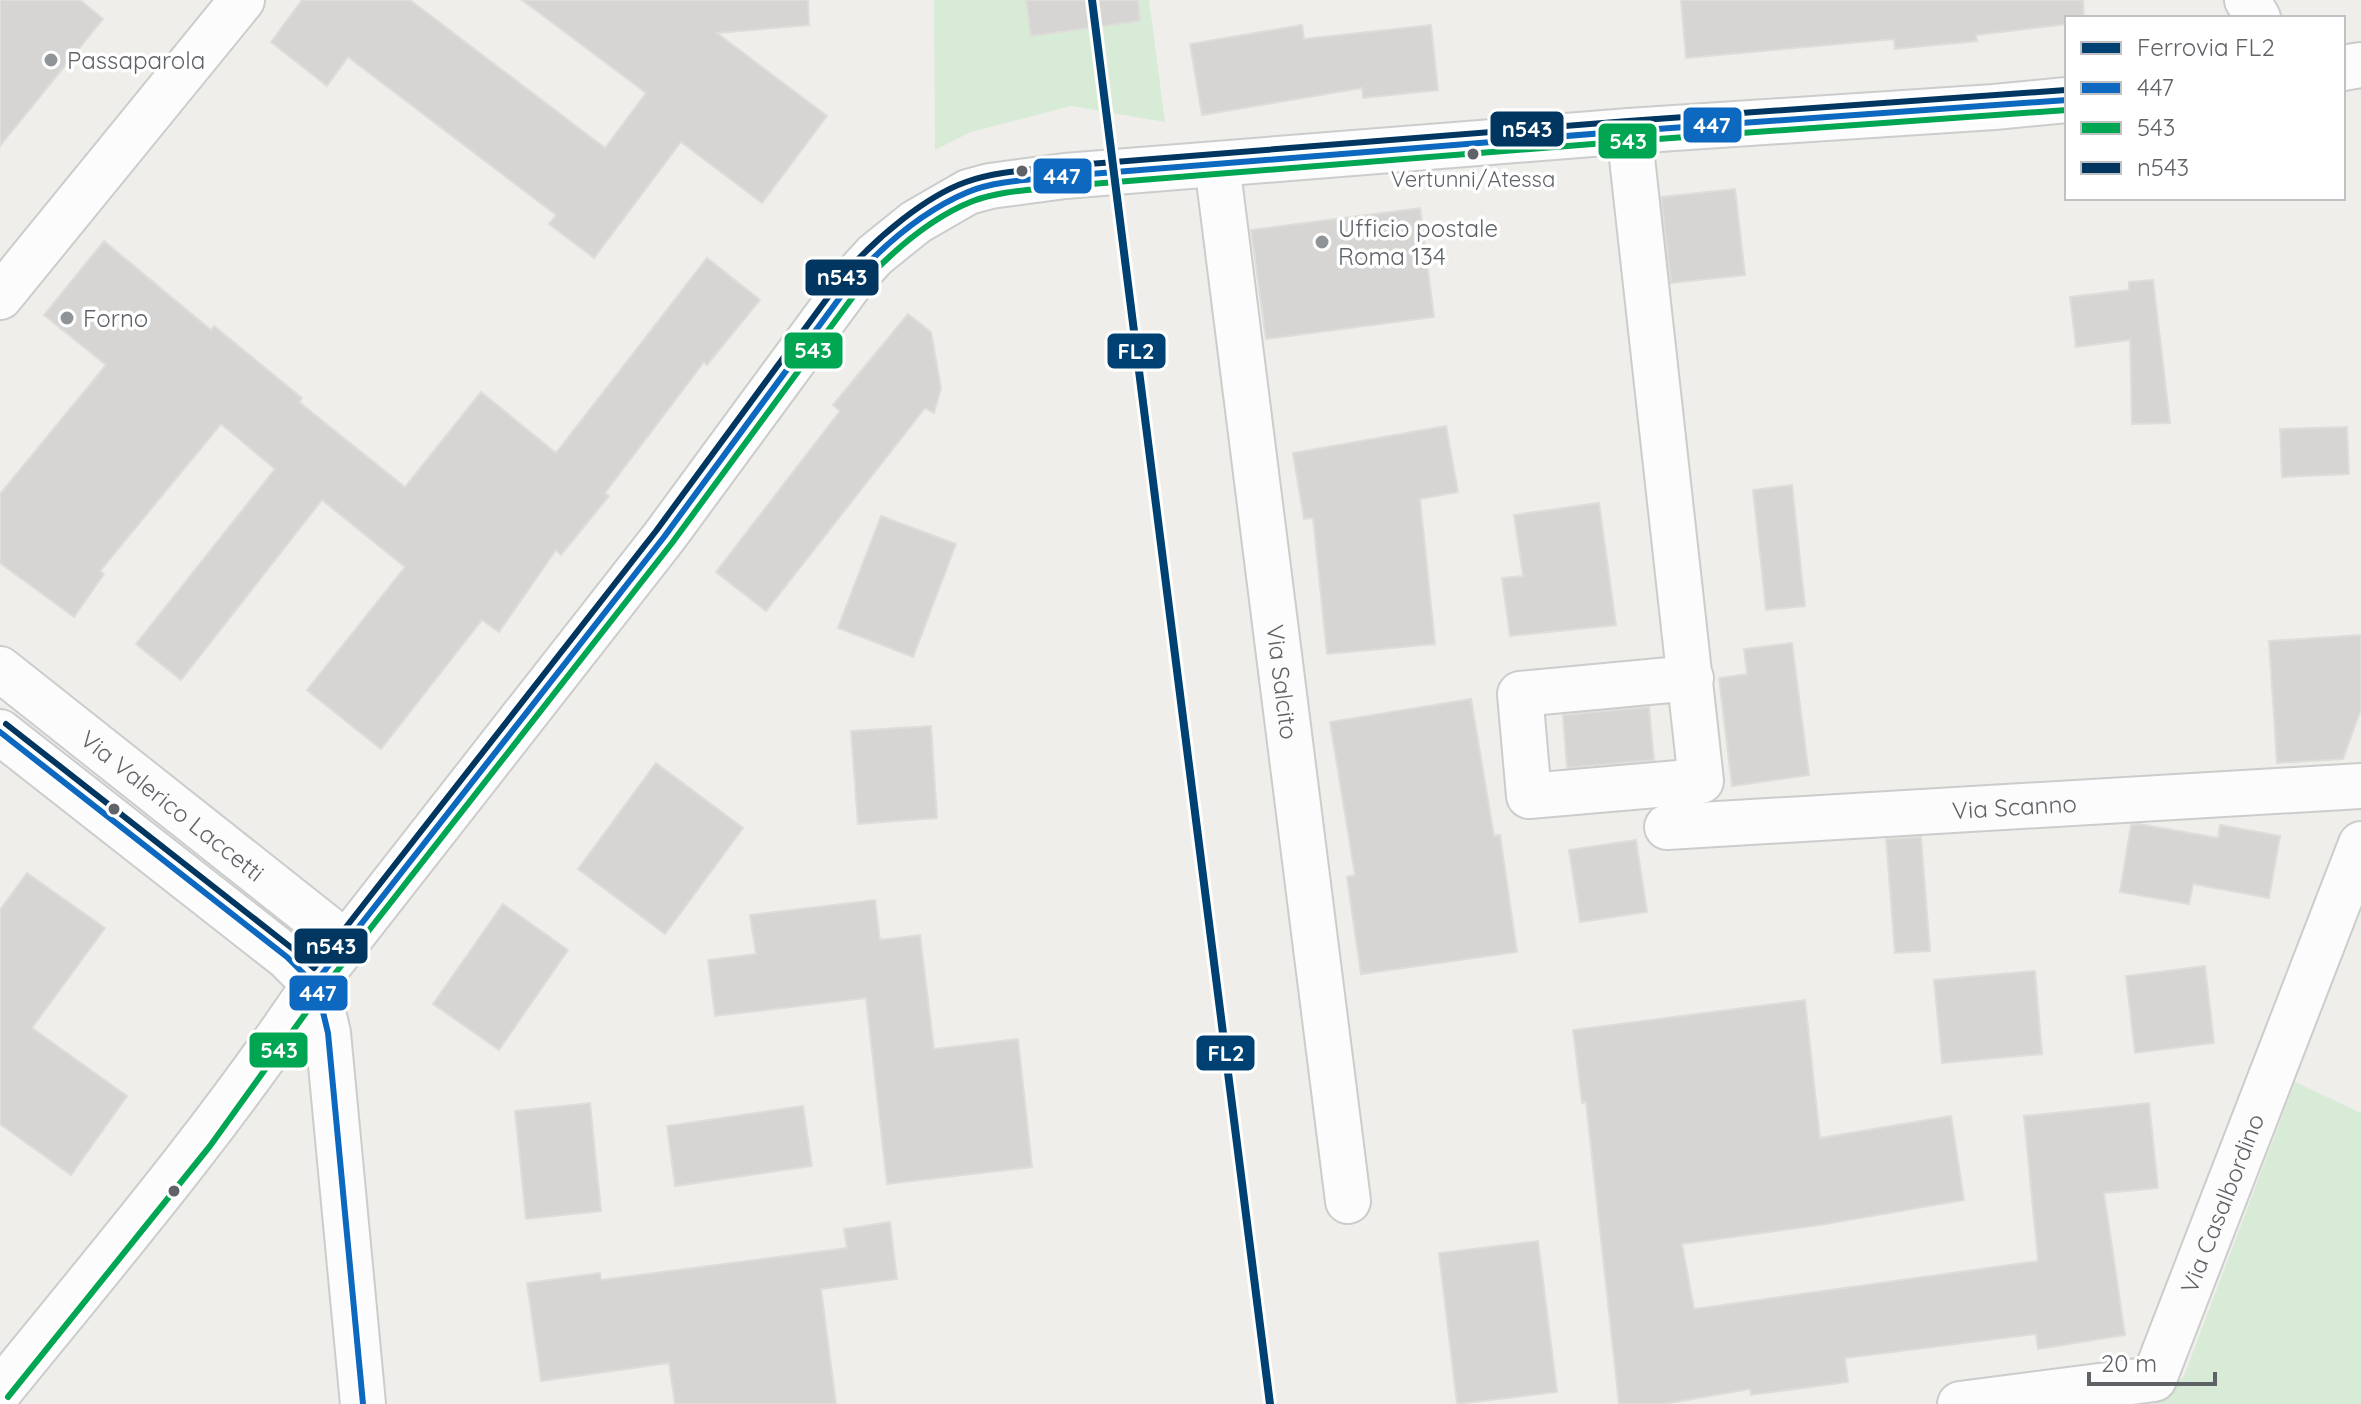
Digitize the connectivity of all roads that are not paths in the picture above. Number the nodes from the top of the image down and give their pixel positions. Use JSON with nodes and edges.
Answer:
{"nodes":[{"id":1,"x":242,"y":0,"type":"edge"},
{"id":2,"x":2065,"y":100,"type":"edge"},
{"id":3,"x":1629,"y":131,"type":"junction"},
{"id":4,"x":1217,"y":164,"type":"junction"},
{"id":5,"x":0,"y":297,"type":"edge"},
{"id":6,"x":0,"y":669,"type":"edge"},
{"id":7,"x":1691,"y":678,"type":"dead end"},
{"id":8,"x":0,"y":732,"type":"edge"},
{"id":9,"x":2361,"y":786,"type":"edge"},
{"id":10,"x":170,"y":801,"type":"junction"},
{"id":11,"x":1667,"y":827,"type":"dead end"},
{"id":12,"x":140,"y":841,"type":"junction"},
{"id":13,"x":2361,"y":844,"type":"edge"},
{"id":14,"x":346,"y":943,"type":"junction"},
{"id":15,"x":315,"y":983,"type":"junction"},
{"id":16,"x":1348,"y":1201,"type":"dead end"},
{"id":17,"x":0,"y":1391,"type":"edge"},
{"id":18,"x":363,"y":1404,"type":"edge"},
{"id":19,"x":1960,"y":1404,"type":"edge"}],
"edges":[{"from":1,"to":5,"type":"street"},
{"from":2,"to":3,"type":"street"},
{"from":3,"to":4,"type":"street"},
{"from":3,"to":7,"type":"street"},
{"from":4,"to":14,"type":"street"},
{"from":4,"to":16,"type":"street","name":"Via Salcito"},
{"from":6,"to":10,"type":"street","name":"Via Valerico Laccetti"},
{"from":8,"to":12,"type":"street","name":"Via Valerico Laccetti"},
{"from":9,"to":11,"type":"street","name":"Via Scanno"},
{"from":10,"to":12,"type":"street"},
{"from":10,"to":14,"type":"street","name":"Via Valerico Laccetti"},
{"from":12,"to":15,"type":"street","name":"Via Valerico Laccetti"},
{"from":13,"to":19,"type":"street","name":"Via Casalbordino"},
{"from":14,"to":15,"type":"street"},
{"from":15,"to":17,"type":"street"},
{"from":15,"to":18,"type":"street"}]}
